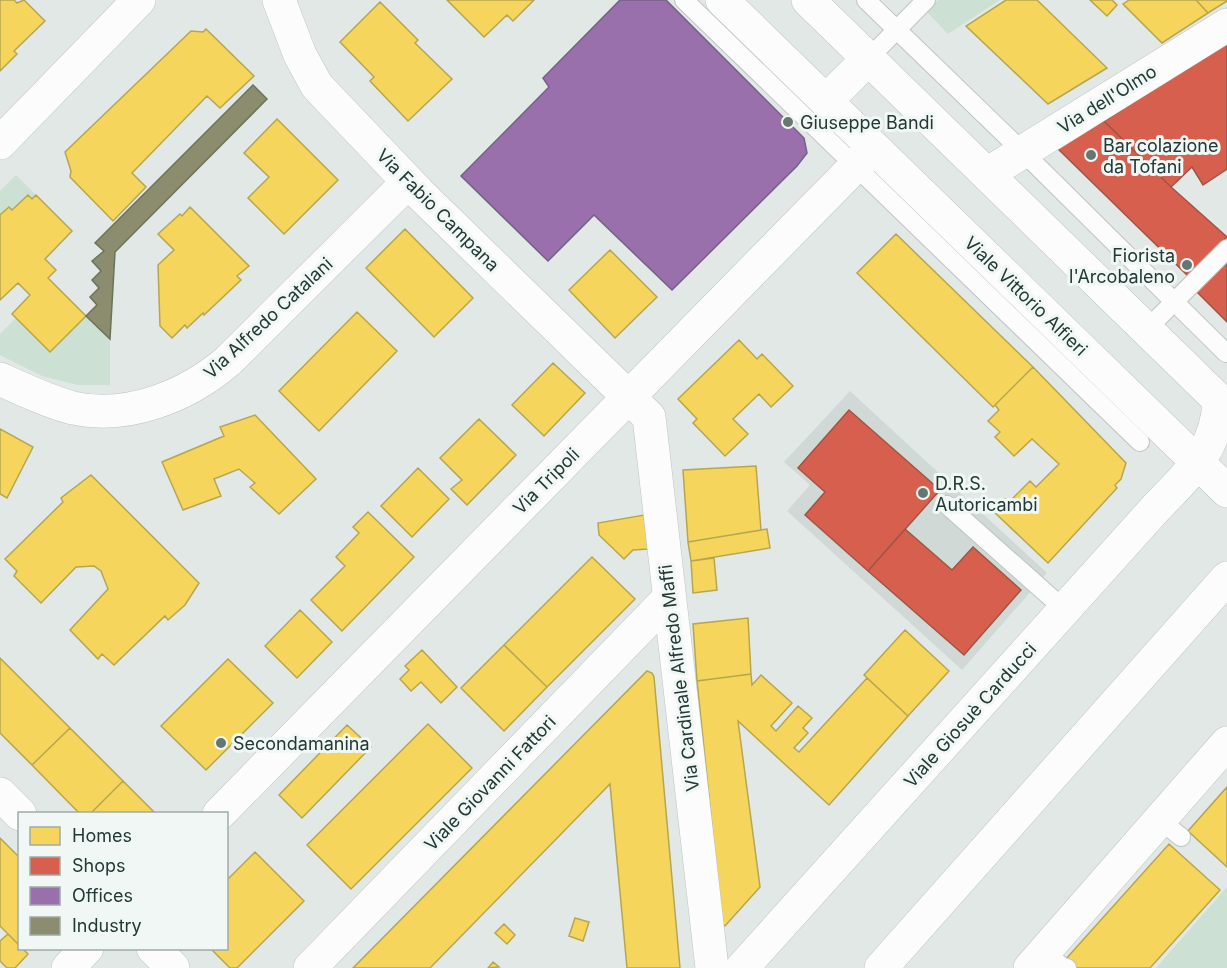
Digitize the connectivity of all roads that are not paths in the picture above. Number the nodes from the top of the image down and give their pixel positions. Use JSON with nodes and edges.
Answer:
{"nodes":[{"id":1,"x":279,"y":0,"type":"edge"},
{"id":2,"x":684,"y":0,"type":"edge"},
{"id":3,"x":722,"y":0,"type":"edge"},
{"id":4,"x":808,"y":0,"type":"edge"},
{"id":5,"x":866,"y":0,"type":"edge"},
{"id":6,"x":926,"y":0,"type":"edge"},
{"id":7,"x":119,"y":7,"type":"edge"},
{"id":8,"x":1227,"y":25,"type":"edge"},
{"id":9,"x":896,"y":30,"type":"junction"},
{"id":10,"x":868,"y":59,"type":"junction"},
{"id":11,"x":826,"y":101,"type":"junction"},
{"id":12,"x":0,"y":143,"type":"edge"},
{"id":13,"x":1022,"y":151,"type":"junction"},
{"id":14,"x":864,"y":157,"type":"junction"},
{"id":15,"x":987,"y":174,"type":"junction"},
{"id":16,"x":408,"y":182,"type":"junction"},
{"id":17,"x":1227,"y":249,"type":"edge"},
{"id":18,"x":1174,"y":302,"type":"junction"},
{"id":19,"x":1147,"y":329,"type":"junction"},
{"id":20,"x":1226,"y":353,"type":"edge"},
{"id":21,"x":0,"y":379,"type":"edge"},
{"id":22,"x":628,"y":397,"type":"junction"},
{"id":23,"x":1223,"y":404,"type":"edge"},
{"id":24,"x":1140,"y":442,"type":"dead end"},
{"id":25,"x":1227,"y":446,"type":"edge"},
{"id":26,"x":1198,"y":464,"type":"junction"},
{"id":27,"x":1227,"y":491,"type":"edge"},
{"id":28,"x":947,"y":505,"type":"dead end"},
{"id":29,"x":1227,"y":578,"type":"edge"},
{"id":30,"x":669,"y":598,"type":"junction"},
{"id":31,"x":1065,"y":610,"type":"junction"},
{"id":32,"x":1227,"y":743,"type":"edge"},
{"id":33,"x":0,"y":794,"type":"edge"},
{"id":34,"x":18,"y":812,"type":"edge"},
{"id":35,"x":220,"y":812,"type":"edge"},
{"id":36,"x":85,"y":950,"type":"edge"},
{"id":37,"x":155,"y":950,"type":"edge"},
{"id":38,"x":1054,"y":965,"type":"edge"},
{"id":39,"x":68,"y":968,"type":"edge"},
{"id":40,"x":173,"y":968,"type":"edge"},
{"id":41,"x":310,"y":968,"type":"edge"},
{"id":42,"x":712,"y":968,"type":"edge"},
{"id":43,"x":742,"y":968,"type":"edge"},
{"id":44,"x":881,"y":968,"type":"edge"}],
"edges":[{"from":1,"to":16,"type":"street","name":"Via Fabio Campana"},
{"from":2,"to":14,"type":"lane"},
{"from":3,"to":11,"type":"street","name":"Viale Vittorio Alfieri"},
{"from":4,"to":10,"type":"street"},
{"from":5,"to":9,"type":"lane"},
{"from":6,"to":9,"type":"lane"},
{"from":7,"to":12,"type":"street"},
{"from":8,"to":13,"type":"street","name":"Via dell'Olmo"},
{"from":9,"to":10,"type":"lane"},
{"from":9,"to":13,"type":"lane"},
{"from":10,"to":11,"type":"street"},
{"from":10,"to":15,"type":"street"},
{"from":11,"to":14,"type":"street","name":"Viale Vittorio Alfieri"},
{"from":13,"to":15,"type":"street","name":"Via dell'Olmo"},
{"from":13,"to":18,"type":"lane"},
{"from":14,"to":22,"type":"street","name":"Via Tripoli"},
{"from":14,"to":24,"type":"lane"},
{"from":14,"to":26,"type":"street","name":"Viale Vittorio Alfieri"},
{"from":15,"to":19,"type":"street"},
{"from":16,"to":21,"type":"street","name":"Via Alfredo Catalani"},
{"from":16,"to":22,"type":"street","name":"Via Fabio Campana"},
{"from":17,"to":18,"type":"lane"},
{"from":18,"to":19,"type":"lane"},
{"from":18,"to":20,"type":"lane"},
{"from":19,"to":23,"type":"street"},
{"from":22,"to":30,"type":"street","name":"Via Cardinale Alfredo Maffi"},
{"from":22,"to":35,"type":"street","name":"Via Tripoli"},
{"from":23,"to":26,"type":"street","name":"Viale Giosuè Carducci"},
{"from":25,"to":26,"type":"street","name":"Viale Giosuè Carducci"},
{"from":26,"to":27,"type":"street","name":"Viale Vittorio Alfieri"},
{"from":26,"to":31,"type":"street","name":"Viale Giosuè Carducci"},
{"from":28,"to":31,"type":"lane"},
{"from":29,"to":44,"type":"street"},
{"from":30,"to":41,"type":"street","name":"Viale Giovanni Fattori"},
{"from":30,"to":42,"type":"street","name":"Via Cardinale Alfredo Maffi"},
{"from":31,"to":43,"type":"street","name":"Viale Giosuè Carducci"},
{"from":32,"to":38,"type":"street"},
{"from":33,"to":34,"type":"street"},
{"from":36,"to":39,"type":"street"},
{"from":37,"to":40,"type":"street"}]}
